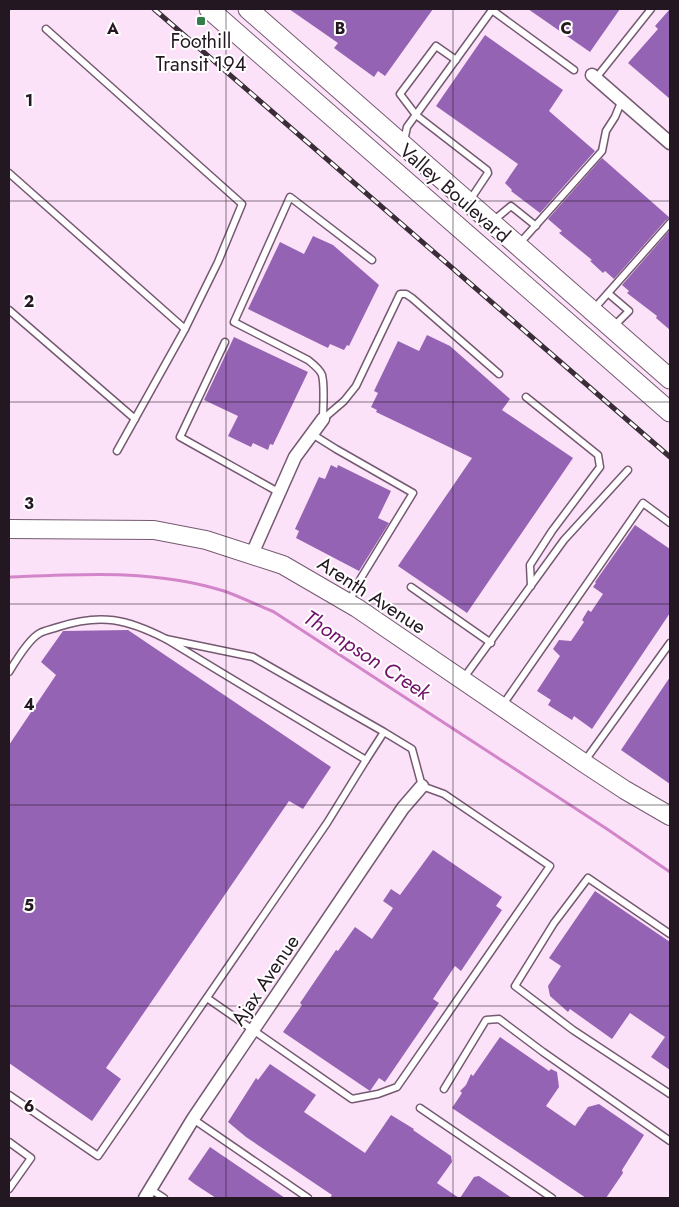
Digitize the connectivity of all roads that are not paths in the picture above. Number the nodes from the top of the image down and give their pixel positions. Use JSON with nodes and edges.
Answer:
{"nodes":[{"id":1,"x":210,"y":9,"type":"edge"},
{"id":2,"x":248,"y":9,"type":"edge"},
{"id":3,"x":493,"y":9,"type":"edge"},
{"id":4,"x":651,"y":9,"type":"edge"},
{"id":5,"x":46,"y":29,"type":"dead end"},
{"id":6,"x":456,"y":60,"type":"junction"},
{"id":7,"x":574,"y":70,"type":"dead end"},
{"id":8,"x":594,"y":76,"type":"joint"},
{"id":9,"x":622,"y":100,"type":"junction"},
{"id":10,"x":322,"y":107,"type":"junction"},
{"id":11,"x":416,"y":115,"type":"junction"},
{"id":12,"x":670,"y":143,"type":"edge"},
{"id":13,"x":403,"y":144,"type":"junction"},
{"id":14,"x":9,"y":173,"type":"edge"},
{"id":15,"x":469,"y":202,"type":"junction"},
{"id":16,"x":492,"y":222,"type":"junction"},
{"id":17,"x":670,"y":223,"type":"edge"},
{"id":18,"x":536,"y":226,"type":"junction"},
{"id":19,"x":518,"y":246,"type":"junction"},
{"id":20,"x":372,"y":260,"type":"dead end"},
{"id":21,"x":609,"y":294,"type":"junction"},
{"id":22,"x":9,"y":310,"type":"edge"},
{"id":23,"x":592,"y":311,"type":"junction"},
{"id":24,"x":185,"y":329,"type":"junction"},
{"id":25,"x":612,"y":329,"type":"junction"},
{"id":26,"x":225,"y":342,"type":"dead end"},
{"id":27,"x":499,"y":374,"type":"dead end"},
{"id":28,"x":670,"y":379,"type":"edge"},
{"id":29,"x":526,"y":397,"type":"dead end"},
{"id":30,"x":670,"y":412,"type":"edge"},
{"id":31,"x":135,"y":419,"type":"junction"},
{"id":32,"x":323,"y":419,"type":"junction"},
{"id":33,"x":312,"y":434,"type":"junction"},
{"id":34,"x":117,"y":451,"type":"dead end"},
{"id":35,"x":628,"y":470,"type":"dead end"},
{"id":36,"x":280,"y":493,"type":"junction"},
{"id":37,"x":670,"y":523,"type":"edge"},
{"id":38,"x":9,"y":529,"type":"edge"},
{"id":39,"x":252,"y":554,"type":"junction"},
{"id":40,"x":531,"y":586,"type":"junction"},
{"id":41,"x":411,"y":587,"type":"dead end"},
{"id":42,"x":349,"y":603,"type":"junction"},
{"id":43,"x":166,"y":639,"type":"junction"},
{"id":44,"x":491,"y":643,"type":"junction"},
{"id":45,"x":670,"y":643,"type":"edge"},
{"id":46,"x":9,"y":672,"type":"edge"},
{"id":47,"x":463,"y":680,"type":"junction"},
{"id":48,"x":501,"y":706,"type":"junction"},
{"id":49,"x":384,"y":732,"type":"junction"},
{"id":50,"x":366,"y":760,"type":"junction"},
{"id":51,"x":584,"y":763,"type":"junction"},
{"id":52,"x":422,"y":786,"type":"junction"},
{"id":53,"x":670,"y":816,"type":"edge"},
{"id":54,"x":670,"y":934,"type":"edge"},
{"id":55,"x":207,"y":998,"type":"junction"},
{"id":56,"x":253,"y":1031,"type":"junction"},
{"id":57,"x":444,"y":1089,"type":"dead end"},
{"id":58,"x":670,"y":1094,"type":"edge"},
{"id":59,"x":9,"y":1095,"type":"edge"},
{"id":60,"x":420,"y":1108,"type":"dead end"},
{"id":61,"x":193,"y":1119,"type":"junction"},
{"id":62,"x":670,"y":1140,"type":"edge"},
{"id":63,"x":9,"y":1142,"type":"edge"},
{"id":64,"x":9,"y":1189,"type":"edge"},
{"id":65,"x":148,"y":1194,"type":"edge"},
{"id":66,"x":164,"y":1198,"type":"edge"},
{"id":67,"x":308,"y":1198,"type":"edge"},
{"id":68,"x":552,"y":1198,"type":"edge"}],
"edges":[{"from":1,"to":10,"type":"main road","name":"Valley Boulevard"},
{"from":2,"to":13,"type":"main road","name":"Valley Boulevard"},
{"from":3,"to":6,"type":"lane"},
{"from":3,"to":7,"type":"lane"},
{"from":4,"to":8,"type":"lane"},
{"from":5,"to":24,"type":"lane"},
{"from":6,"to":11,"type":"lane"},
{"from":6,"to":11,"type":"lane"},
{"from":8,"to":9,"type":"street"},
{"from":9,"to":12,"type":"street"},
{"from":9,"to":18,"type":"lane"},
{"from":10,"to":13,"type":"main road"},
{"from":10,"to":30,"type":"main road","name":"Valley Boulevard"},
{"from":11,"to":13,"type":"lane"},
{"from":11,"to":15,"type":"lane"},
{"from":13,"to":15,"type":"main road","name":"Valley Boulevard"},
{"from":14,"to":24,"type":"lane"},
{"from":15,"to":16,"type":"main road","name":"Valley Boulevard"},
{"from":16,"to":18,"type":"lane"},
{"from":16,"to":19,"type":"main road","name":"Valley Boulevard"},
{"from":17,"to":21,"type":"lane"},
{"from":18,"to":19,"type":"lane"},
{"from":19,"to":23,"type":"main road","name":"Valley Boulevard"},
{"from":20,"to":32,"type":"lane"},
{"from":21,"to":23,"type":"lane"},
{"from":21,"to":25,"type":"lane"},
{"from":22,"to":31,"type":"lane"},
{"from":23,"to":25,"type":"main road","name":"Valley Boulevard"},
{"from":24,"to":31,"type":"lane"},
{"from":25,"to":28,"type":"main road","name":"Valley Boulevard"},
{"from":26,"to":36,"type":"lane"},
{"from":27,"to":32,"type":"lane"},
{"from":29,"to":40,"type":"lane"},
{"from":31,"to":34,"type":"lane"},
{"from":32,"to":33,"type":"street"},
{"from":33,"to":36,"type":"street"},
{"from":33,"to":42,"type":"lane"},
{"from":35,"to":40,"type":"lane"},
{"from":36,"to":39,"type":"street"},
{"from":37,"to":48,"type":"lane"},
{"from":38,"to":39,"type":"street","name":"Arenth Avenue"},
{"from":39,"to":42,"type":"street","name":"Arenth Avenue"},
{"from":40,"to":44,"type":"lane"},
{"from":41,"to":44,"type":"lane"},
{"from":42,"to":47,"type":"street","name":"Arenth Avenue"},
{"from":43,"to":46,"type":"lane"},
{"from":43,"to":49,"type":"lane"},
{"from":43,"to":50,"type":"lane"},
{"from":44,"to":47,"type":"lane"},
{"from":45,"to":51,"type":"lane"},
{"from":47,"to":48,"type":"street","name":"Arenth Avenue"},
{"from":48,"to":51,"type":"street","name":"Arenth Avenue"},
{"from":49,"to":50,"type":"lane"},
{"from":49,"to":52,"type":"lane"},
{"from":50,"to":55,"type":"lane"},
{"from":51,"to":53,"type":"street","name":"Arenth Avenue"},
{"from":52,"to":56,"type":"street","name":"Ajax Avenue"},
{"from":52,"to":56,"type":"lane"},
{"from":54,"to":58,"type":"lane"},
{"from":55,"to":56,"type":"lane"},
{"from":55,"to":59,"type":"lane"},
{"from":56,"to":61,"type":"street","name":"Ajax Avenue"},
{"from":57,"to":62,"type":"lane"},
{"from":60,"to":68,"type":"lane"},
{"from":61,"to":65,"type":"street","name":"Ajax Avenue"},
{"from":61,"to":67,"type":"lane"},
{"from":63,"to":64,"type":"lane"},
{"from":65,"to":66,"type":"lane"}]}
